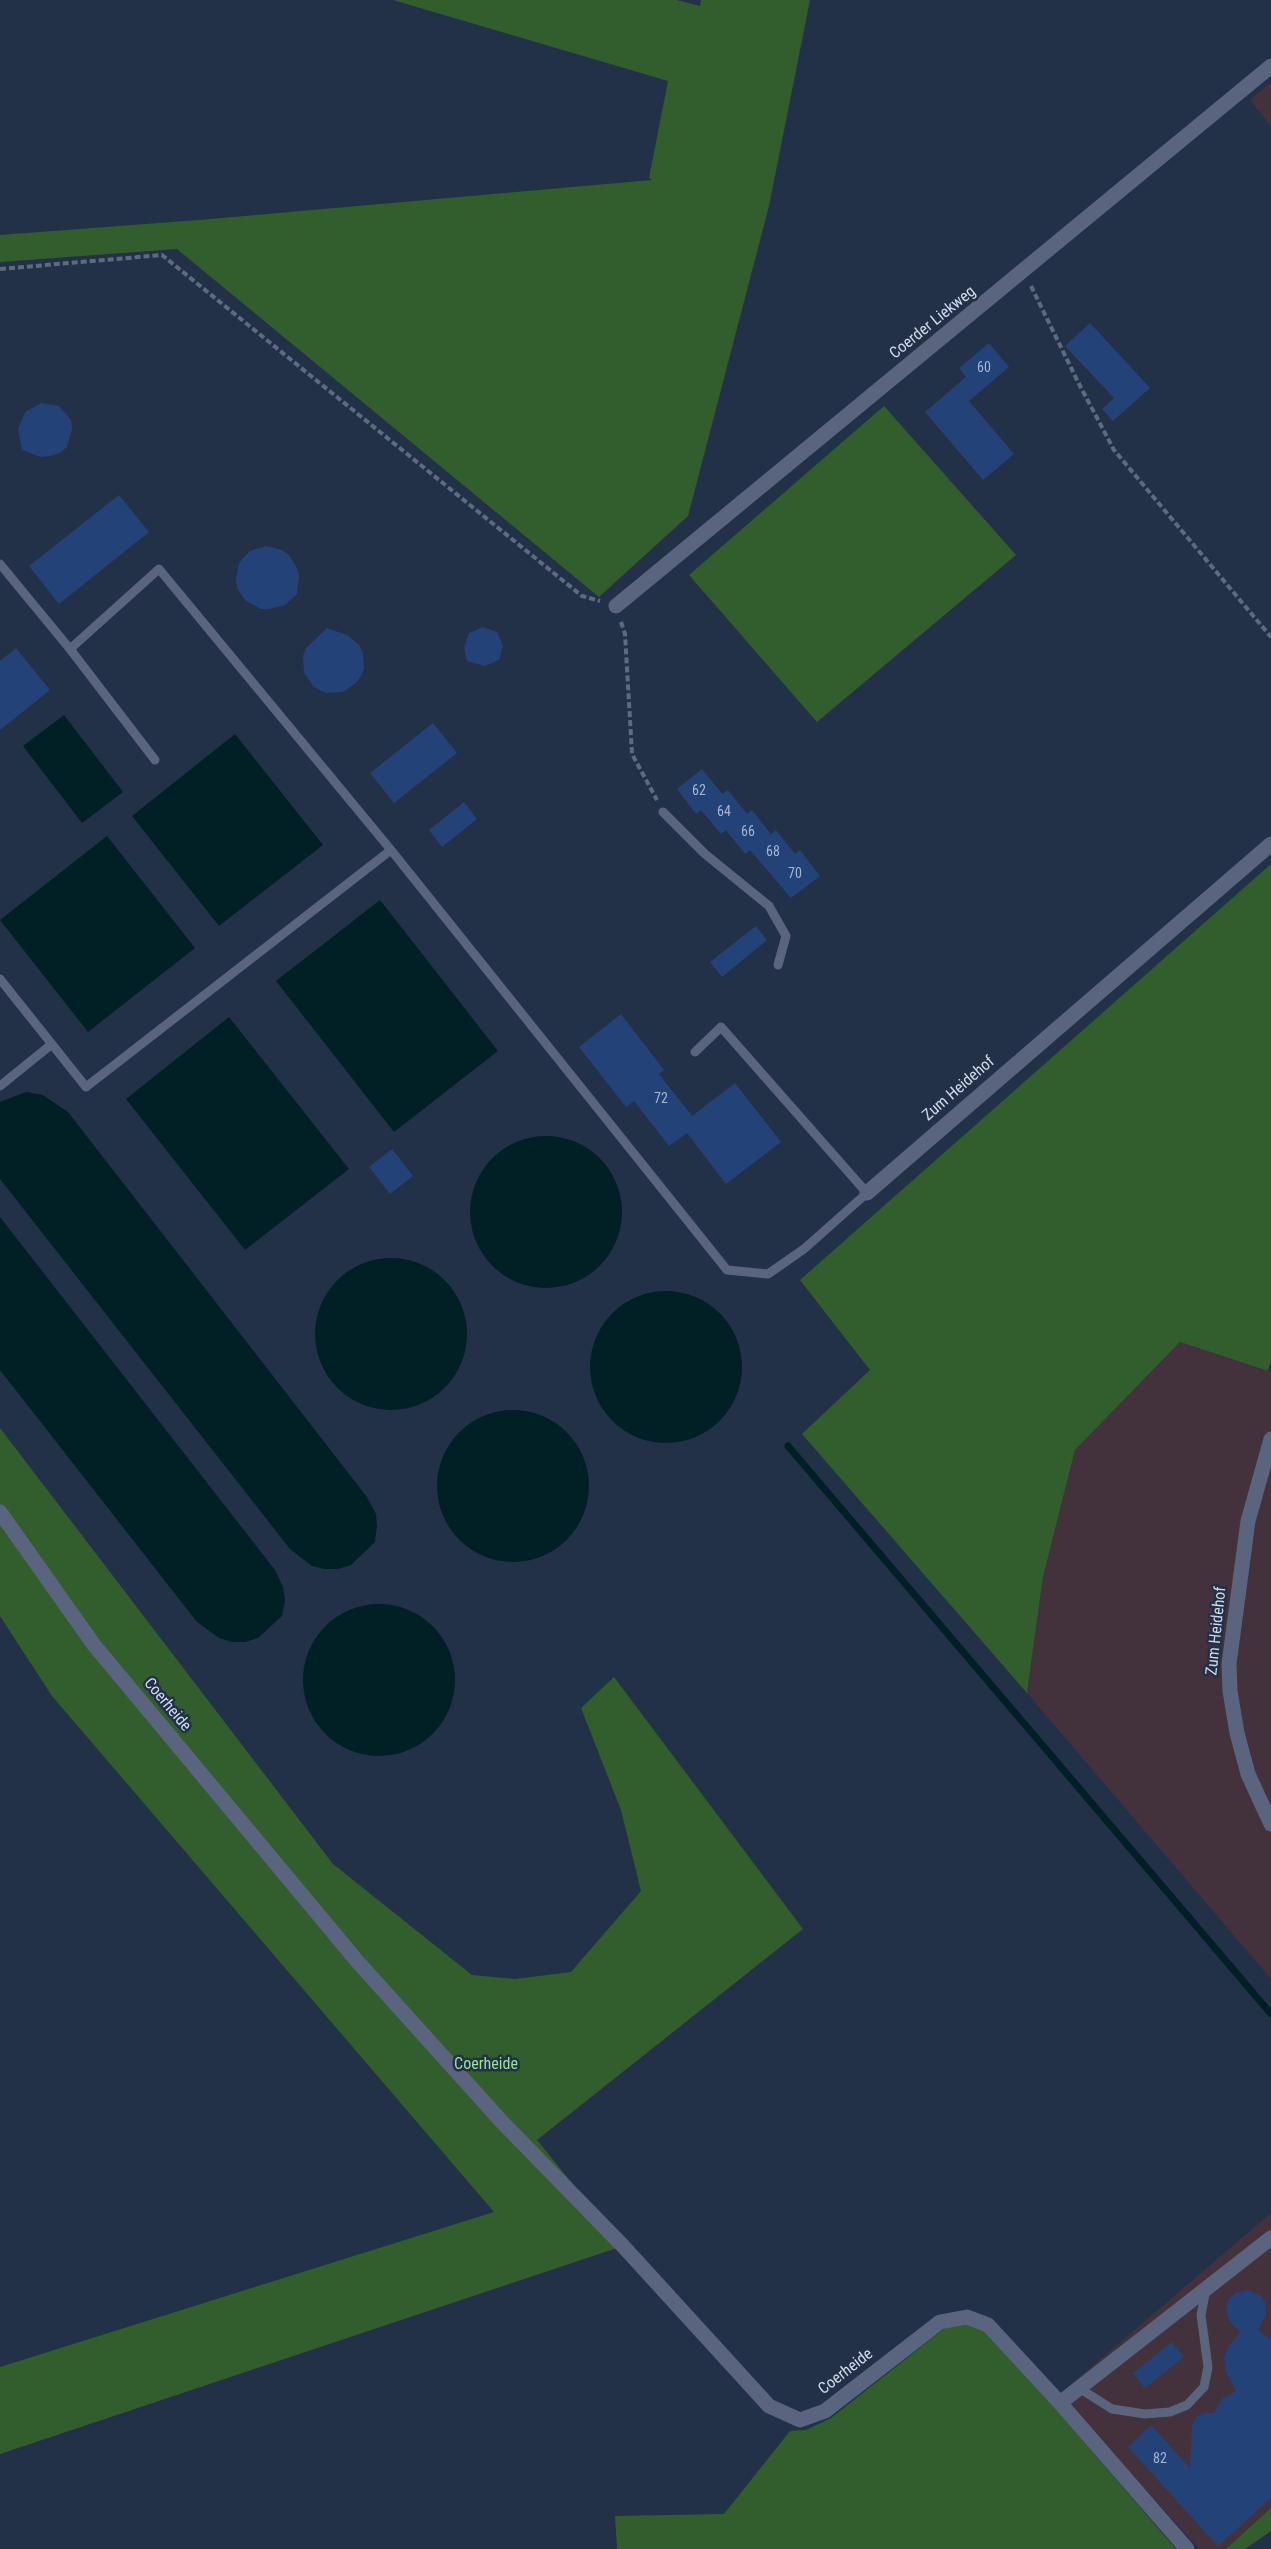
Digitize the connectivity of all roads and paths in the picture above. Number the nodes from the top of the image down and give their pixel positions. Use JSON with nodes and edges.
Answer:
{"nodes":[{"id":1,"x":1271,"y":66,"type":"edge"},
{"id":2,"x":0,"y":269,"type":"edge"},
{"id":3,"x":1023,"y":272,"type":"junction"},
{"id":4,"x":0,"y":564,"type":"edge"},
{"id":5,"x":616,"y":606,"type":"junction"},
{"id":6,"x":1271,"y":637,"type":"edge"},
{"id":7,"x":70,"y":649,"type":"junction"},
{"id":8,"x":155,"y":760,"type":"dead end"},
{"id":9,"x":663,"y":812,"type":"joint"},
{"id":10,"x":1271,"y":844,"type":"edge"},
{"id":11,"x":391,"y":850,"type":"junction"},
{"id":12,"x":778,"y":965,"type":"dead end"},
{"id":13,"x":0,"y":979,"type":"edge"},
{"id":14,"x":52,"y":1044,"type":"junction"},
{"id":15,"x":695,"y":1052,"type":"dead end"},
{"id":16,"x":0,"y":1086,"type":"edge"},
{"id":17,"x":867,"y":1193,"type":"junction"},
{"id":18,"x":1271,"y":1439,"type":"edge"},
{"id":19,"x":0,"y":1512,"type":"edge"},
{"id":20,"x":1271,"y":1824,"type":"edge"},
{"id":21,"x":1271,"y":2238,"type":"edge"},
{"id":22,"x":1206,"y":2289,"type":"junction"},
{"id":23,"x":1078,"y":2388,"type":"junction"},
{"id":24,"x":1060,"y":2403,"type":"junction"},
{"id":25,"x":1187,"y":2549,"type":"edge"}],
"edges":[{"from":1,"to":3,"type":"street","name":"Coerder Liekweg"},
{"from":2,"to":5,"type":"path"},
{"from":3,"to":5,"type":"street","name":"Coerder Liekweg"},
{"from":3,"to":6,"type":"path"},
{"from":4,"to":7,"type":"lane"},
{"from":5,"to":9,"type":"path"},
{"from":7,"to":8,"type":"lane"},
{"from":7,"to":11,"type":"lane"},
{"from":9,"to":12,"type":"lane"},
{"from":10,"to":17,"type":"street","name":"Zum Heidehof"},
{"from":11,"to":14,"type":"lane"},
{"from":11,"to":17,"type":"lane"},
{"from":13,"to":14,"type":"lane"},
{"from":14,"to":16,"type":"lane"},
{"from":15,"to":17,"type":"lane"},
{"from":18,"to":20,"type":"street","name":"Zum Heidehof"},
{"from":19,"to":24,"type":"street","name":"Coerheide"},
{"from":21,"to":22,"type":"street"},
{"from":22,"to":23,"type":"street"},
{"from":22,"to":23,"type":"lane"},
{"from":23,"to":24,"type":"street"},
{"from":24,"to":25,"type":"street","name":"Coerheide"}]}
